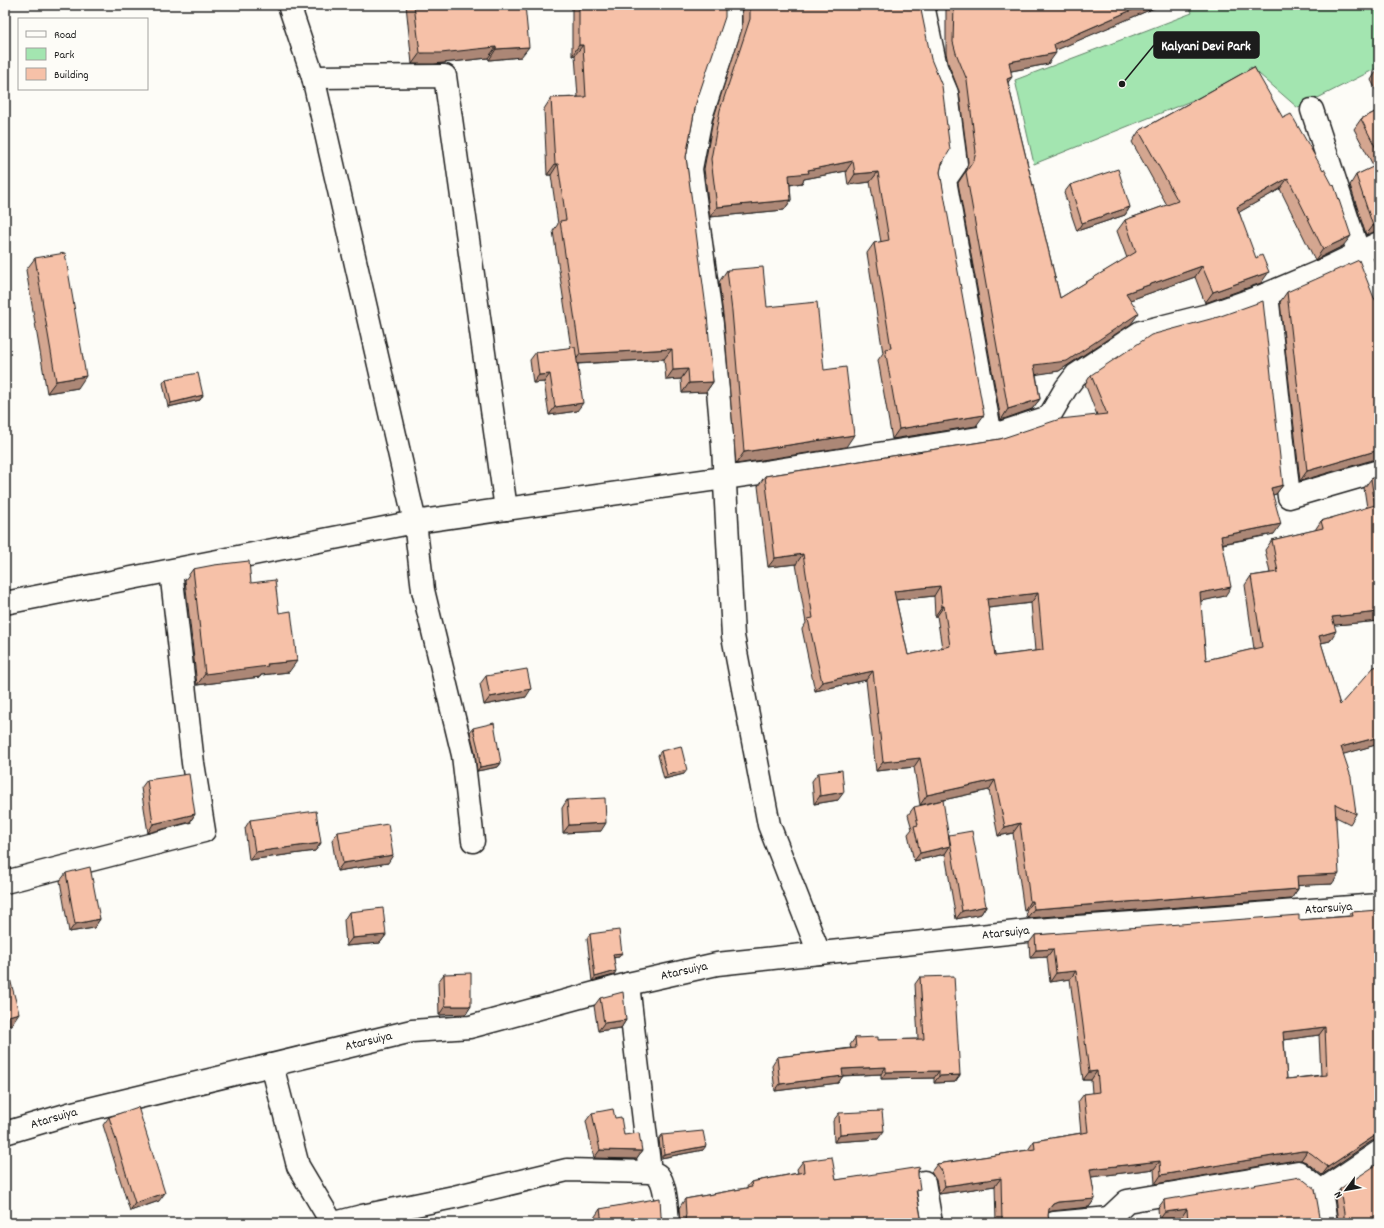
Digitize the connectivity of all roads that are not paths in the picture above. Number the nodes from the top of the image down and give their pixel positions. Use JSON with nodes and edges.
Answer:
{"nodes":[{"id":1,"x":289,"y":5,"type":"edge"},
{"id":2,"x":730,"y":5,"type":"edge"},
{"id":3,"x":923,"y":5,"type":"edge"},
{"id":4,"x":312,"y":77,"type":"junction"},
{"id":5,"x":1312,"y":110,"type":"dead end"},
{"id":6,"x":1379,"y":243,"type":"edge"},
{"id":7,"x":1359,"y":254,"type":"junction"},
{"id":8,"x":1267,"y":294,"type":"junction"},
{"id":9,"x":1379,"y":303,"type":"edge"},
{"id":10,"x":991,"y":436,"type":"junction"},
{"id":11,"x":1379,"y":470,"type":"edge"},
{"id":12,"x":725,"y":478,"type":"junction"},
{"id":13,"x":506,"y":509,"type":"junction"},
{"id":14,"x":415,"y":522,"type":"junction"},
{"id":15,"x":171,"y":571,"type":"junction"},
{"id":16,"x":5,"y":603,"type":"edge"},
{"id":17,"x":473,"y":841,"type":"dead end"},
{"id":18,"x":5,"y":882,"type":"edge"},
{"id":19,"x":1379,"y":905,"type":"edge"},
{"id":20,"x":819,"y":953,"type":"junction"},
{"id":21,"x":628,"y":984,"type":"junction"},
{"id":22,"x":272,"y":1065,"type":"junction"},
{"id":23,"x":5,"y":1133,"type":"edge"},
{"id":24,"x":1379,"y":1152,"type":"edge"},
{"id":25,"x":650,"y":1172,"type":"junction"},
{"id":26,"x":924,"y":1182,"type":"dead end"},
{"id":27,"x":1322,"y":1191,"type":"junction"},
{"id":28,"x":1109,"y":1220,"type":"edge"},
{"id":29,"x":333,"y":1223,"type":"edge"},
{"id":30,"x":668,"y":1223,"type":"edge"},
{"id":31,"x":931,"y":1223,"type":"edge"},
{"id":32,"x":1054,"y":1223,"type":"edge"},
{"id":33,"x":1326,"y":1223,"type":"edge"}],
"edges":[{"from":1,"to":4,"type":"street"},
{"from":2,"to":12,"type":"street"},
{"from":3,"to":10,"type":"street"},
{"from":4,"to":13,"type":"street"},
{"from":4,"to":14,"type":"street"},
{"from":5,"to":7,"type":"street"},
{"from":6,"to":7,"type":"street"},
{"from":7,"to":8,"type":"street"},
{"from":7,"to":9,"type":"street"},
{"from":8,"to":10,"type":"street"},
{"from":8,"to":11,"type":"street"},
{"from":10,"to":12,"type":"street"},
{"from":12,"to":13,"type":"street"},
{"from":12,"to":20,"type":"street"},
{"from":13,"to":14,"type":"street"},
{"from":14,"to":15,"type":"street"},
{"from":14,"to":17,"type":"street"},
{"from":15,"to":16,"type":"street"},
{"from":15,"to":18,"type":"street"},
{"from":19,"to":20,"type":"street","name":"Atarsuiya"},
{"from":20,"to":21,"type":"street","name":"Atarsuiya"},
{"from":21,"to":22,"type":"street","name":"Atarsuiya"},
{"from":21,"to":25,"type":"street"},
{"from":22,"to":23,"type":"street","name":"Atarsuiya"},
{"from":22,"to":29,"type":"street"},
{"from":24,"to":27,"type":"street"},
{"from":25,"to":29,"type":"street"},
{"from":25,"to":30,"type":"street"},
{"from":26,"to":31,"type":"street"},
{"from":27,"to":28,"type":"street"},
{"from":27,"to":33,"type":"street"},
{"from":28,"to":32,"type":"street"}]}
